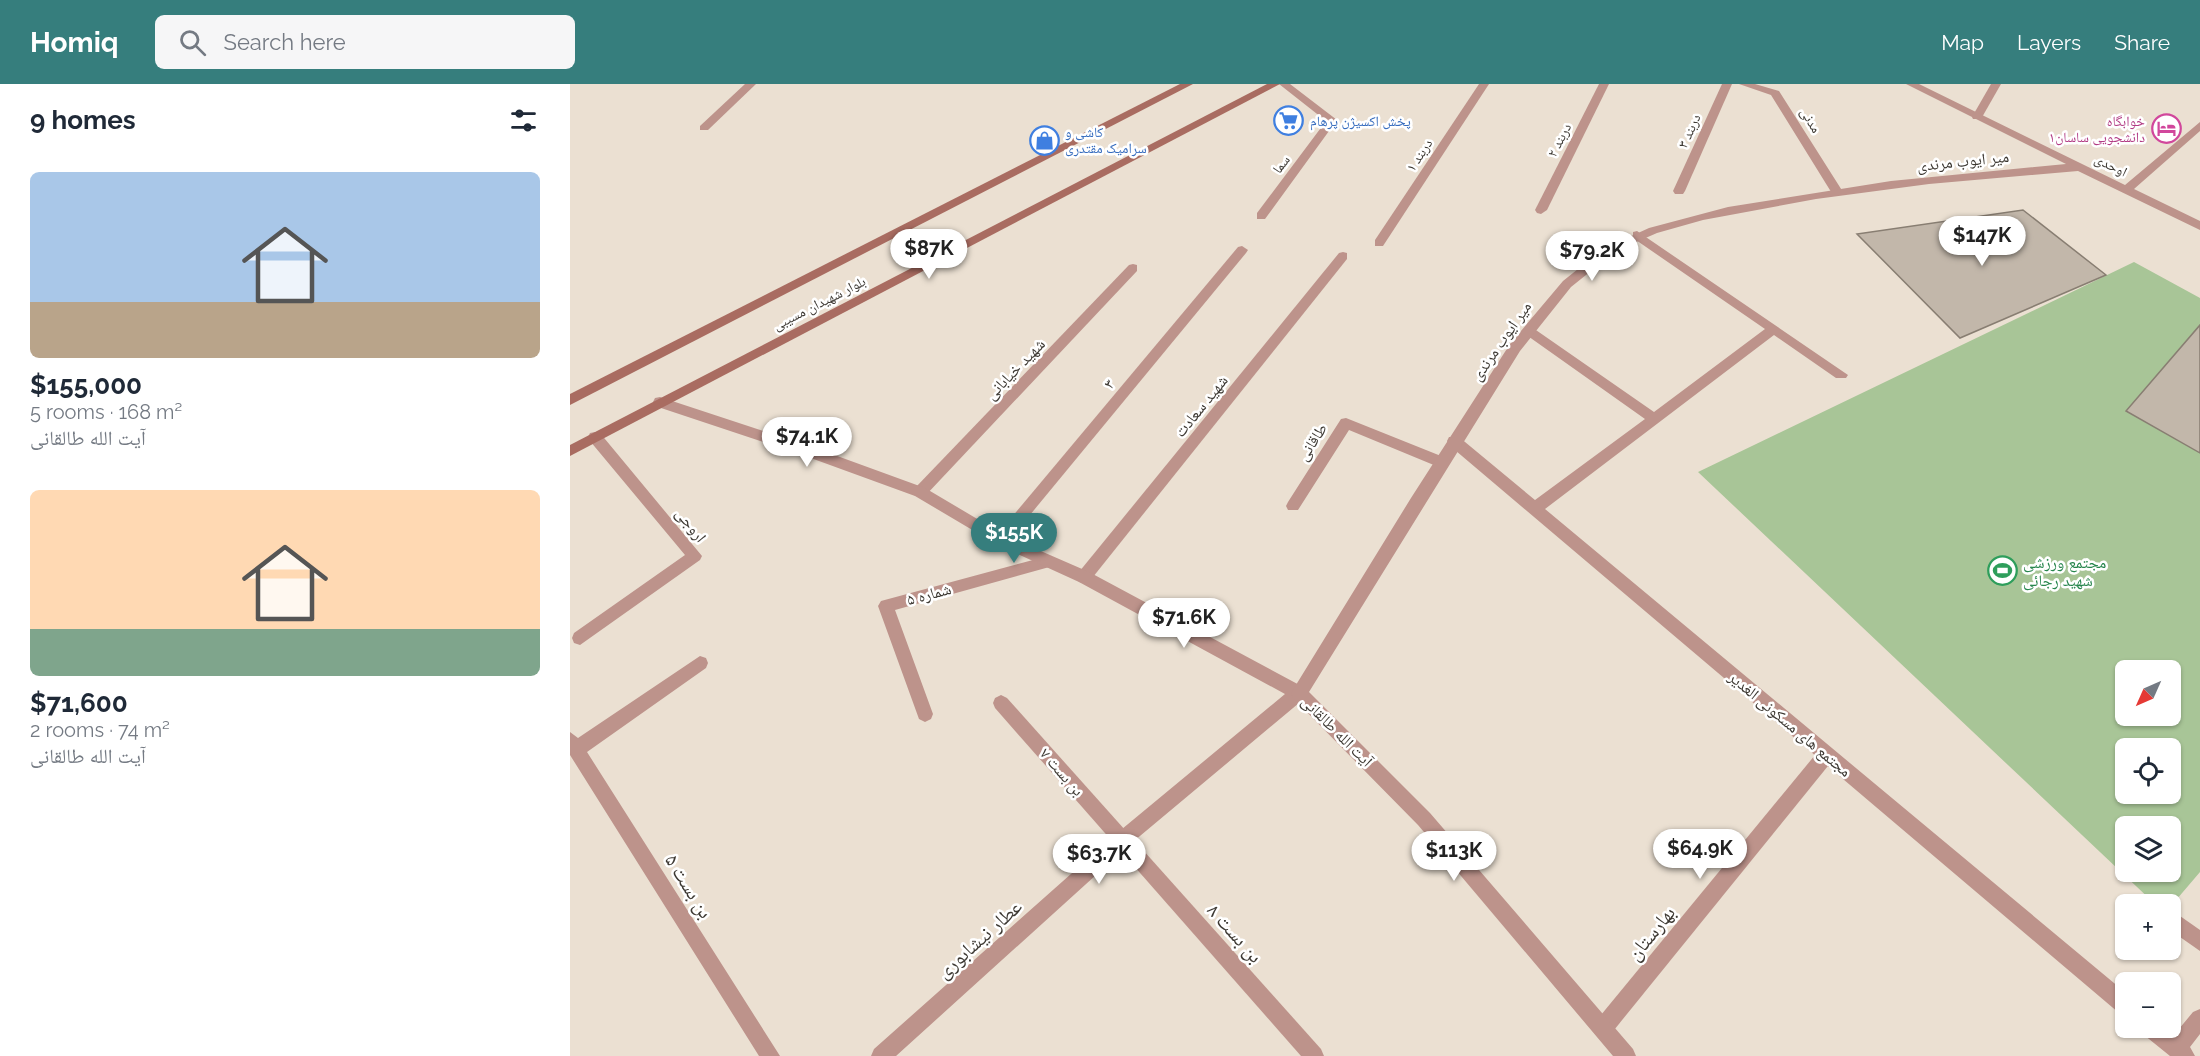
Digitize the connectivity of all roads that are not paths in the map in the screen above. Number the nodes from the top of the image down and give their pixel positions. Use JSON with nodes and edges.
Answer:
{"nodes":[{"id":1,"x":751,"y":84,"type":"edge"},
{"id":2,"x":1188,"y":84,"type":"edge"},
{"id":3,"x":1275,"y":84,"type":"edge"},
{"id":4,"x":1284,"y":84,"type":"edge"},
{"id":5,"x":1484,"y":84,"type":"edge"},
{"id":6,"x":1604,"y":84,"type":"edge"},
{"id":7,"x":1727,"y":84,"type":"edge"},
{"id":8,"x":1744,"y":84,"type":"edge"},
{"id":9,"x":1911,"y":84,"type":"edge"},
{"id":10,"x":1996,"y":84,"type":"edge"},
{"id":11,"x":1977,"y":117,"type":"junction"},
{"id":12,"x":2200,"y":125,"type":"edge"},
{"id":13,"x":704,"y":128,"type":"dead end"},
{"id":14,"x":2080,"y":167,"type":"junction"},
{"id":15,"x":2126,"y":190,"type":"junction"},
{"id":16,"x":1678,"y":191,"type":"dead end"},
{"id":17,"x":1837,"y":192,"type":"junction"},
{"id":18,"x":1541,"y":210,"type":"dead end"},
{"id":19,"x":1261,"y":216,"type":"dead end"},
{"id":20,"x":2200,"y":226,"type":"edge"},
{"id":21,"x":1637,"y":236,"type":"junction"},
{"id":22,"x":1379,"y":243,"type":"dead end"},
{"id":23,"x":1242,"y":249,"type":"dead end"},
{"id":24,"x":1343,"y":255,"type":"dead end"},
{"id":25,"x":1133,"y":268,"type":"dead end"},
{"id":26,"x":1774,"y":329,"type":"junction"},
{"id":27,"x":1529,"y":331,"type":"junction"},
{"id":28,"x":1841,"y":375,"type":"dead end"},
{"id":29,"x":570,"y":400,"type":"edge"},
{"id":30,"x":660,"y":402,"type":"junction"},
{"id":31,"x":1656,"y":419,"type":"junction"},
{"id":32,"x":595,"y":437,"type":"junction"},
{"id":33,"x":1454,"y":441,"type":"junction"},
{"id":34,"x":570,"y":451,"type":"edge"},
{"id":35,"x":1441,"y":462,"type":"junction"},
{"id":36,"x":920,"y":492,"type":"junction"},
{"id":37,"x":1293,"y":506,"type":"dead end"},
{"id":38,"x":1534,"y":509,"type":"junction"},
{"id":39,"x":1001,"y":540,"type":"junction"},
{"id":40,"x":1048,"y":562,"type":"junction"},
{"id":41,"x":1084,"y":577,"type":"junction"},
{"id":42,"x":580,"y":638,"type":"dead end"},
{"id":43,"x":700,"y":663,"type":"dead end"},
{"id":44,"x":1299,"y":693,"type":"junction"},
{"id":45,"x":1001,"y":703,"type":"dead end"},
{"id":46,"x":925,"y":714,"type":"dead end"},
{"id":47,"x":573,"y":744,"type":"edge"},
{"id":48,"x":1826,"y":755,"type":"junction"},
{"id":49,"x":1122,"y":840,"type":"junction"},
{"id":50,"x":2181,"y":927,"type":"edge"},
{"id":51,"x":2200,"y":942,"type":"edge"},
{"id":52,"x":2115,"y":997,"type":"edge"},
{"id":53,"x":2200,"y":1019,"type":"edge"},
{"id":54,"x":1603,"y":1028,"type":"junction"},
{"id":55,"x":2163,"y":1038,"type":"edge"},
{"id":56,"x":2180,"y":1052,"type":"edge"},
{"id":57,"x":770,"y":1056,"type":"edge"},
{"id":58,"x":881,"y":1056,"type":"edge"},
{"id":59,"x":1314,"y":1056,"type":"edge"},
{"id":60,"x":1626,"y":1056,"type":"edge"}],
"edges":[{"from":1,"to":13,"type":"street"},
{"from":2,"to":29,"type":"main road","name":"بلوار شهیدان مسیبی"},
{"from":3,"to":30,"type":"main road","name":"بلوار شهیدان مسیبی"},
{"from":4,"to":19,"type":"street","name":"سما"},
{"from":5,"to":22,"type":"street","name":"دربند ۱"},
{"from":6,"to":18,"type":"street","name":"دربند ۲"},
{"from":7,"to":16,"type":"street","name":"دربند ۳"},
{"from":8,"to":17,"type":"street","name":"مدنی"},
{"from":9,"to":11,"type":"street","name":"اوحدی"},
{"from":10,"to":11,"type":"street"},
{"from":11,"to":14,"type":"street","name":"اوحدی"},
{"from":12,"to":15,"type":"street"},
{"from":14,"to":15,"type":"street","name":"اوحدی"},
{"from":14,"to":17,"type":"street","name":"میر ایوب مرندی"},
{"from":15,"to":20,"type":"street","name":"اوحدی"},
{"from":17,"to":21,"type":"street","name":"میر ایوب مرندی"},
{"from":21,"to":26,"type":"street"},
{"from":21,"to":27,"type":"street","name":"میر ایوب مرندی"},
{"from":23,"to":39,"type":"street","name":"۳"},
{"from":24,"to":41,"type":"street","name":"شهید سعادت"},
{"from":25,"to":36,"type":"street","name":"شهید خیابانی"},
{"from":26,"to":28,"type":"street"},
{"from":26,"to":31,"type":"street"},
{"from":27,"to":31,"type":"street"},
{"from":27,"to":33,"type":"street","name":"میر ایوب مرندی"},
{"from":30,"to":32,"type":"main road","name":"بلوار شهیدان مسیبی"},
{"from":30,"to":36,"type":"street","name":"آیت الله طالقانی"},
{"from":31,"to":38,"type":"street"},
{"from":32,"to":34,"type":"main road","name":"بلوار شهیدان مسیبی"},
{"from":32,"to":42,"type":"street","name":"اروجی"},
{"from":33,"to":35,"type":"street","name":"میر ایوب مرندی"},
{"from":33,"to":38,"type":"street","name":"مجتمع های مسکونی الغدیر"},
{"from":35,"to":37,"type":"street","name":"طاقانی"},
{"from":35,"to":44,"type":"street","name":"میر ایوب مرندی"},
{"from":36,"to":39,"type":"street","name":"آیت الله طالقانی"},
{"from":38,"to":48,"type":"street","name":"مجتمع های مسکونی الغدیر"},
{"from":39,"to":40,"type":"street","name":"آیت الله طالقانی"},
{"from":40,"to":41,"type":"street","name":"آیت الله طالقانی"},
{"from":40,"to":46,"type":"street","name":"شماره ۵"},
{"from":41,"to":44,"type":"street","name":"آیت الله طالقانی"},
{"from":43,"to":47,"type":"street"},
{"from":44,"to":49,"type":"street","name":"عطار نیشابوری"},
{"from":44,"to":54,"type":"street","name":"آیت الله طالقانی"},
{"from":45,"to":49,"type":"street","name":"بن بست ۷"},
{"from":47,"to":57,"type":"street","name":"بن بست ۵"},
{"from":48,"to":52,"type":"street","name":"مجتمع های مسکونی الغدیر"},
{"from":48,"to":54,"type":"street","name":"بهارستان"},
{"from":49,"to":58,"type":"street","name":"عطار نیشابوری"},
{"from":49,"to":59,"type":"street","name":"بن بست ۸"},
{"from":50,"to":51,"type":"street"},
{"from":53,"to":56,"type":"street"},
{"from":54,"to":60,"type":"street","name":"آیت الله طالقانی"},
{"from":55,"to":56,"type":"street"}]}
